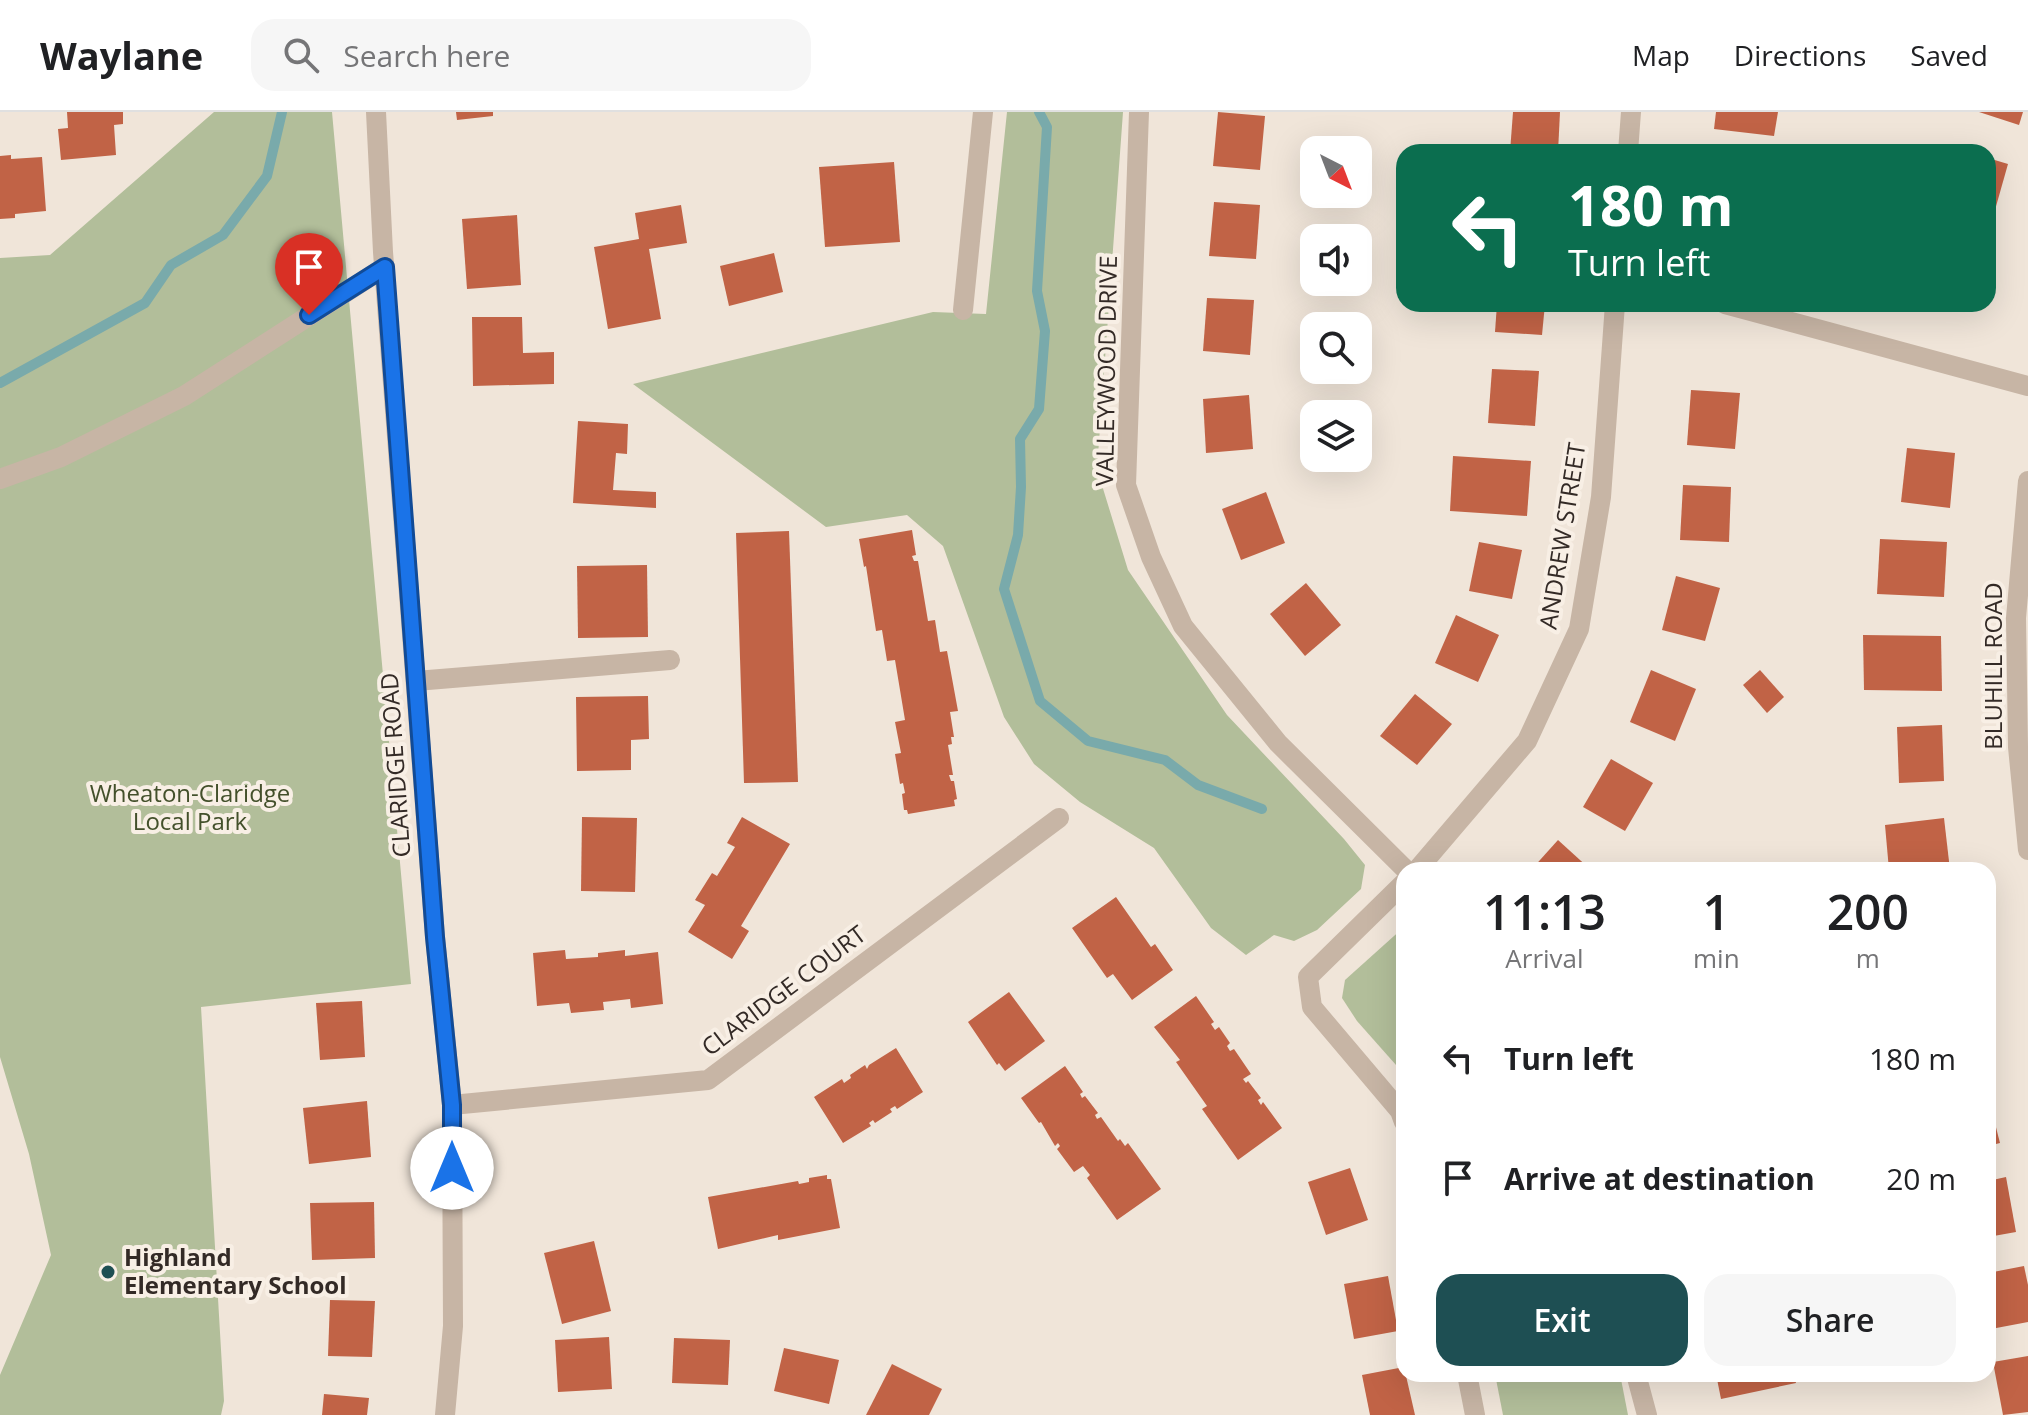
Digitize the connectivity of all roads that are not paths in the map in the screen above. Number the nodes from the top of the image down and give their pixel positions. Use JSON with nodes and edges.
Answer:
{"nodes":[{"id":1,"x":376,"y":112,"type":"edge"},
{"id":2,"x":983,"y":112,"type":"edge"},
{"id":3,"x":1139,"y":112,"type":"edge"},
{"id":4,"x":1631,"y":112,"type":"edge"},
{"id":5,"x":1629,"y":144,"type":"edge"},
{"id":6,"x":385,"y":267,"type":"junction"},
{"id":7,"x":963,"y":310,"type":"dead end"},
{"id":8,"x":1614,"y":312,"type":"edge"},
{"id":9,"x":1755,"y":312,"type":"edge"},
{"id":10,"x":2028,"y":386,"type":"edge"},
{"id":11,"x":0,"y":479,"type":"edge"},
{"id":12,"x":2028,"y":481,"type":"edge"},
{"id":13,"x":670,"y":660,"type":"dead end"},
{"id":14,"x":416,"y":681,"type":"junction"},
{"id":15,"x":1059,"y":818,"type":"dead end"},
{"id":16,"x":2028,"y":850,"type":"edge"},
{"id":17,"x":1398,"y":862,"type":"edge"},
{"id":18,"x":1424,"y":862,"type":"edge"},
{"id":19,"x":1396,"y":891,"type":"edge"},
{"id":20,"x":452,"y":1105,"type":"junction"},
{"id":21,"x":1396,"y":1106,"type":"edge"},
{"id":22,"x":1469,"y":1382,"type":"edge"},
{"id":23,"x":1638,"y":1382,"type":"edge"},
{"id":24,"x":445,"y":1415,"type":"edge"},
{"id":25,"x":1475,"y":1415,"type":"edge"},
{"id":26,"x":1647,"y":1415,"type":"edge"}],
"edges":[{"from":1,"to":6,"type":"street","name":"CLARIDGE ROAD"},
{"from":2,"to":7,"type":"street"},
{"from":3,"to":17,"type":"street","name":"VALLEYWOOD DRIVE"},
{"from":4,"to":5,"type":"street"},
{"from":6,"to":11,"type":"street"},
{"from":6,"to":14,"type":"street","name":"CLARIDGE ROAD"},
{"from":8,"to":18,"type":"street","name":"ANDREW STREET"},
{"from":9,"to":10,"type":"street"},
{"from":12,"to":16,"type":"street","name":"BLUHILL ROAD"},
{"from":13,"to":14,"type":"street"},
{"from":14,"to":20,"type":"street","name":"CLARIDGE ROAD"},
{"from":15,"to":20,"type":"street","name":"CLARIDGE COURT"},
{"from":19,"to":21,"type":"street"},
{"from":20,"to":24,"type":"street","name":"CLARIDGE ROAD"},
{"from":22,"to":25,"type":"street"},
{"from":23,"to":26,"type":"street"}]}
